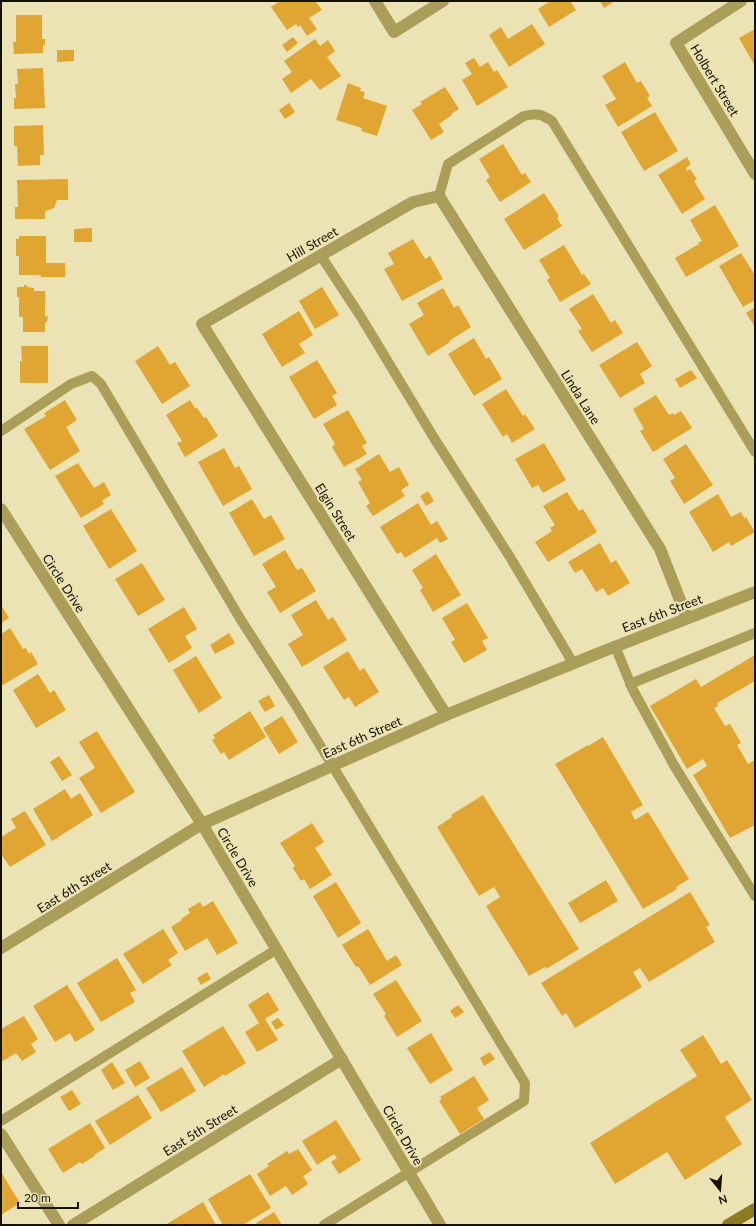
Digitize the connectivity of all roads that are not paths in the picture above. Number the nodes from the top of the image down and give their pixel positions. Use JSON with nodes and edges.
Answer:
{"nodes":[{"id":1,"x":375,"y":1,"type":"edge"},
{"id":2,"x":443,"y":1,"type":"edge"},
{"id":3,"x":741,"y":1,"type":"edge"},
{"id":4,"x":755,"y":174,"type":"edge"},
{"id":5,"x":439,"y":196,"type":"junction"},
{"id":6,"x":321,"y":256,"type":"junction"},
{"id":7,"x":202,"y":324,"type":"joint"},
{"id":8,"x":1,"y":431,"type":"edge"},
{"id":9,"x":755,"y":452,"type":"edge"},
{"id":10,"x":1,"y":509,"type":"edge"},
{"id":11,"x":755,"y":592,"type":"edge"},
{"id":12,"x":687,"y":618,"type":"junction"},
{"id":13,"x":755,"y":633,"type":"edge"},
{"id":14,"x":615,"y":646,"type":"junction"},
{"id":15,"x":573,"y":663,"type":"junction"},
{"id":16,"x":630,"y":684,"type":"junction"},
{"id":17,"x":446,"y":715,"type":"junction"},
{"id":18,"x":332,"y":766,"type":"junction"},
{"id":19,"x":202,"y":824,"type":"junction"},
{"id":20,"x":755,"y":896,"type":"edge"},
{"id":21,"x":1,"y":948,"type":"edge"},
{"id":22,"x":277,"y":949,"type":"junction"},
{"id":23,"x":342,"y":1059,"type":"junction"},
{"id":24,"x":1,"y":1121,"type":"edge"},
{"id":25,"x":1,"y":1134,"type":"edge"},
{"id":26,"x":409,"y":1172,"type":"junction"},
{"id":27,"x":755,"y":1209,"type":"edge"},
{"id":28,"x":59,"y":1225,"type":"edge"},
{"id":29,"x":73,"y":1225,"type":"edge"},
{"id":30,"x":324,"y":1225,"type":"edge"},
{"id":31,"x":440,"y":1225,"type":"edge"},
{"id":32,"x":728,"y":1225,"type":"edge"}],
"edges":[{"from":1,"to":2,"type":"street"},
{"from":3,"to":4,"type":"street","name":"Holbert Street"},
{"from":5,"to":6,"type":"street","name":"Hill Street"},
{"from":5,"to":9,"type":"lane"},
{"from":5,"to":12,"type":"street","name":"Linda Lane"},
{"from":6,"to":7,"type":"street","name":"Hill Street"},
{"from":6,"to":15,"type":"lane"},
{"from":7,"to":17,"type":"street","name":"Elgin Street"},
{"from":8,"to":18,"type":"lane"},
{"from":10,"to":19,"type":"street","name":"Circle Drive"},
{"from":11,"to":12,"type":"street","name":"East 6th Street"},
{"from":12,"to":14,"type":"street","name":"East 6th Street"},
{"from":13,"to":16,"type":"lane"},
{"from":14,"to":15,"type":"street","name":"East 6th Street"},
{"from":14,"to":16,"type":"lane"},
{"from":15,"to":17,"type":"street","name":"East 6th Street"},
{"from":16,"to":20,"type":"lane"},
{"from":17,"to":18,"type":"street","name":"East 6th Street"},
{"from":18,"to":19,"type":"street","name":"East 6th Street"},
{"from":18,"to":26,"type":"lane"},
{"from":19,"to":21,"type":"street","name":"East 6th Street"},
{"from":19,"to":22,"type":"street","name":"Circle Drive"},
{"from":22,"to":23,"type":"street","name":"Circle Drive"},
{"from":22,"to":24,"type":"lane"},
{"from":23,"to":26,"type":"street","name":"Circle Drive"},
{"from":23,"to":29,"type":"street","name":"East 5th Street"},
{"from":25,"to":28,"type":"street"},
{"from":26,"to":30,"type":"lane"},
{"from":26,"to":31,"type":"street","name":"Circle Drive"},
{"from":27,"to":32,"type":"main road"}]}
